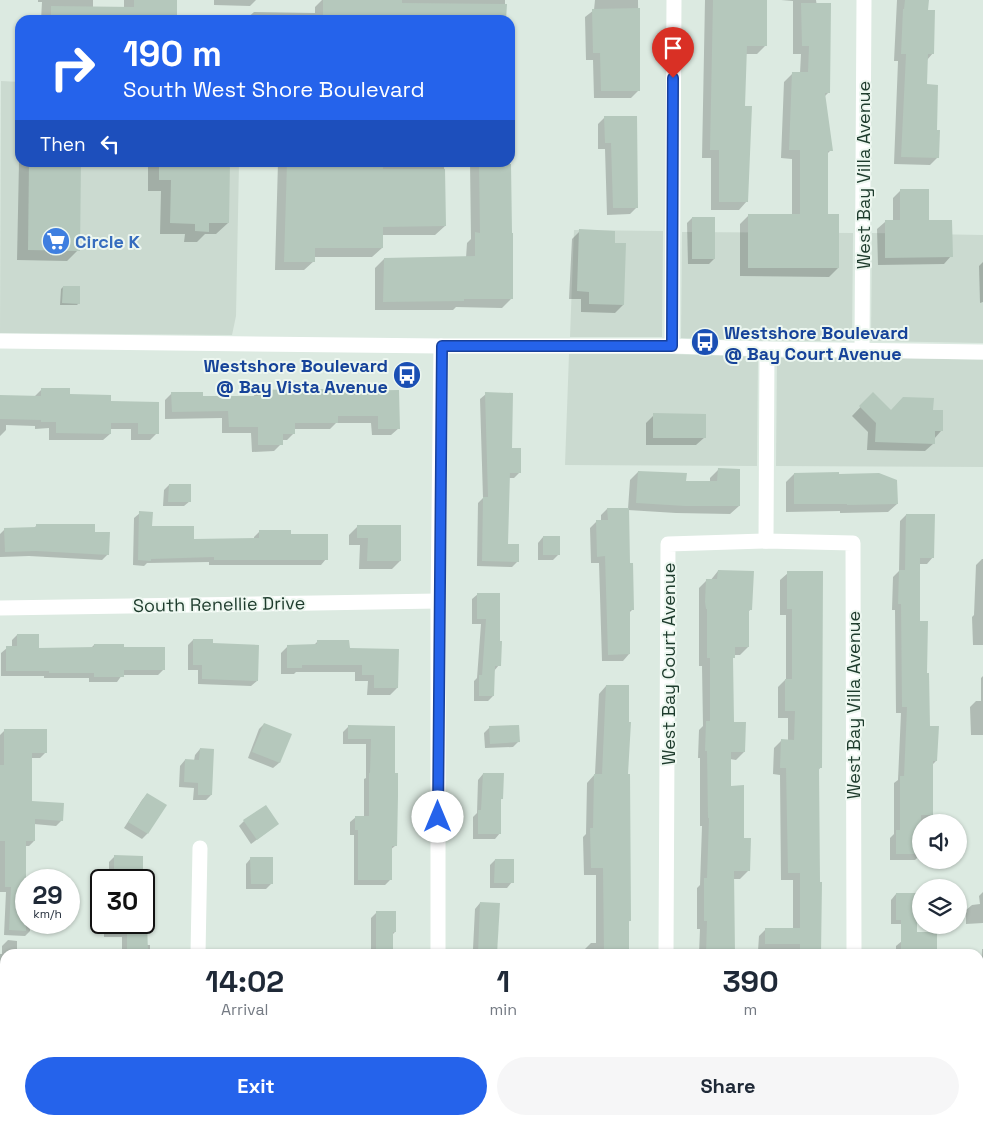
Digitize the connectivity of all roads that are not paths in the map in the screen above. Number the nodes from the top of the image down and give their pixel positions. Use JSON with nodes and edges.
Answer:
{"nodes":[{"id":1,"x":674,"y":0,"type":"edge"},
{"id":2,"x":864,"y":0,"type":"edge"},
{"id":3,"x":0,"y":341,"type":"edge"},
{"id":4,"x":442,"y":346,"type":"junction"},
{"id":5,"x":672,"y":346,"type":"junction"},
{"id":6,"x":767,"y":349,"type":"junction"},
{"id":7,"x":862,"y":349,"type":"junction"},
{"id":8,"x":983,"y":352,"type":"edge"},
{"id":9,"x":766,"y":542,"type":"junction"},
{"id":10,"x":438,"y":601,"type":"junction"},
{"id":11,"x":0,"y":608,"type":"edge"},
{"id":12,"x":200,"y":848,"type":"dead end"},
{"id":13,"x":198,"y":949,"type":"edge"},
{"id":14,"x":438,"y":949,"type":"edge"},
{"id":15,"x":666,"y":949,"type":"edge"},
{"id":16,"x":854,"y":949,"type":"edge"}],
"edges":[{"from":1,"to":5,"type":"street"},
{"from":2,"to":7,"type":"street","name":"West Bay Villa Avenue"},
{"from":3,"to":4,"type":"street"},
{"from":4,"to":5,"type":"street"},
{"from":4,"to":10,"type":"street"},
{"from":5,"to":6,"type":"street"},
{"from":6,"to":7,"type":"street"},
{"from":6,"to":9,"type":"street"},
{"from":7,"to":8,"type":"street"},
{"from":9,"to":15,"type":"street","name":"West Bay Court Avenue"},
{"from":9,"to":16,"type":"street","name":"West Bay Villa Avenue"},
{"from":10,"to":11,"type":"street","name":"South Renellie Drive"},
{"from":10,"to":14,"type":"street"},
{"from":12,"to":13,"type":"street"}]}
